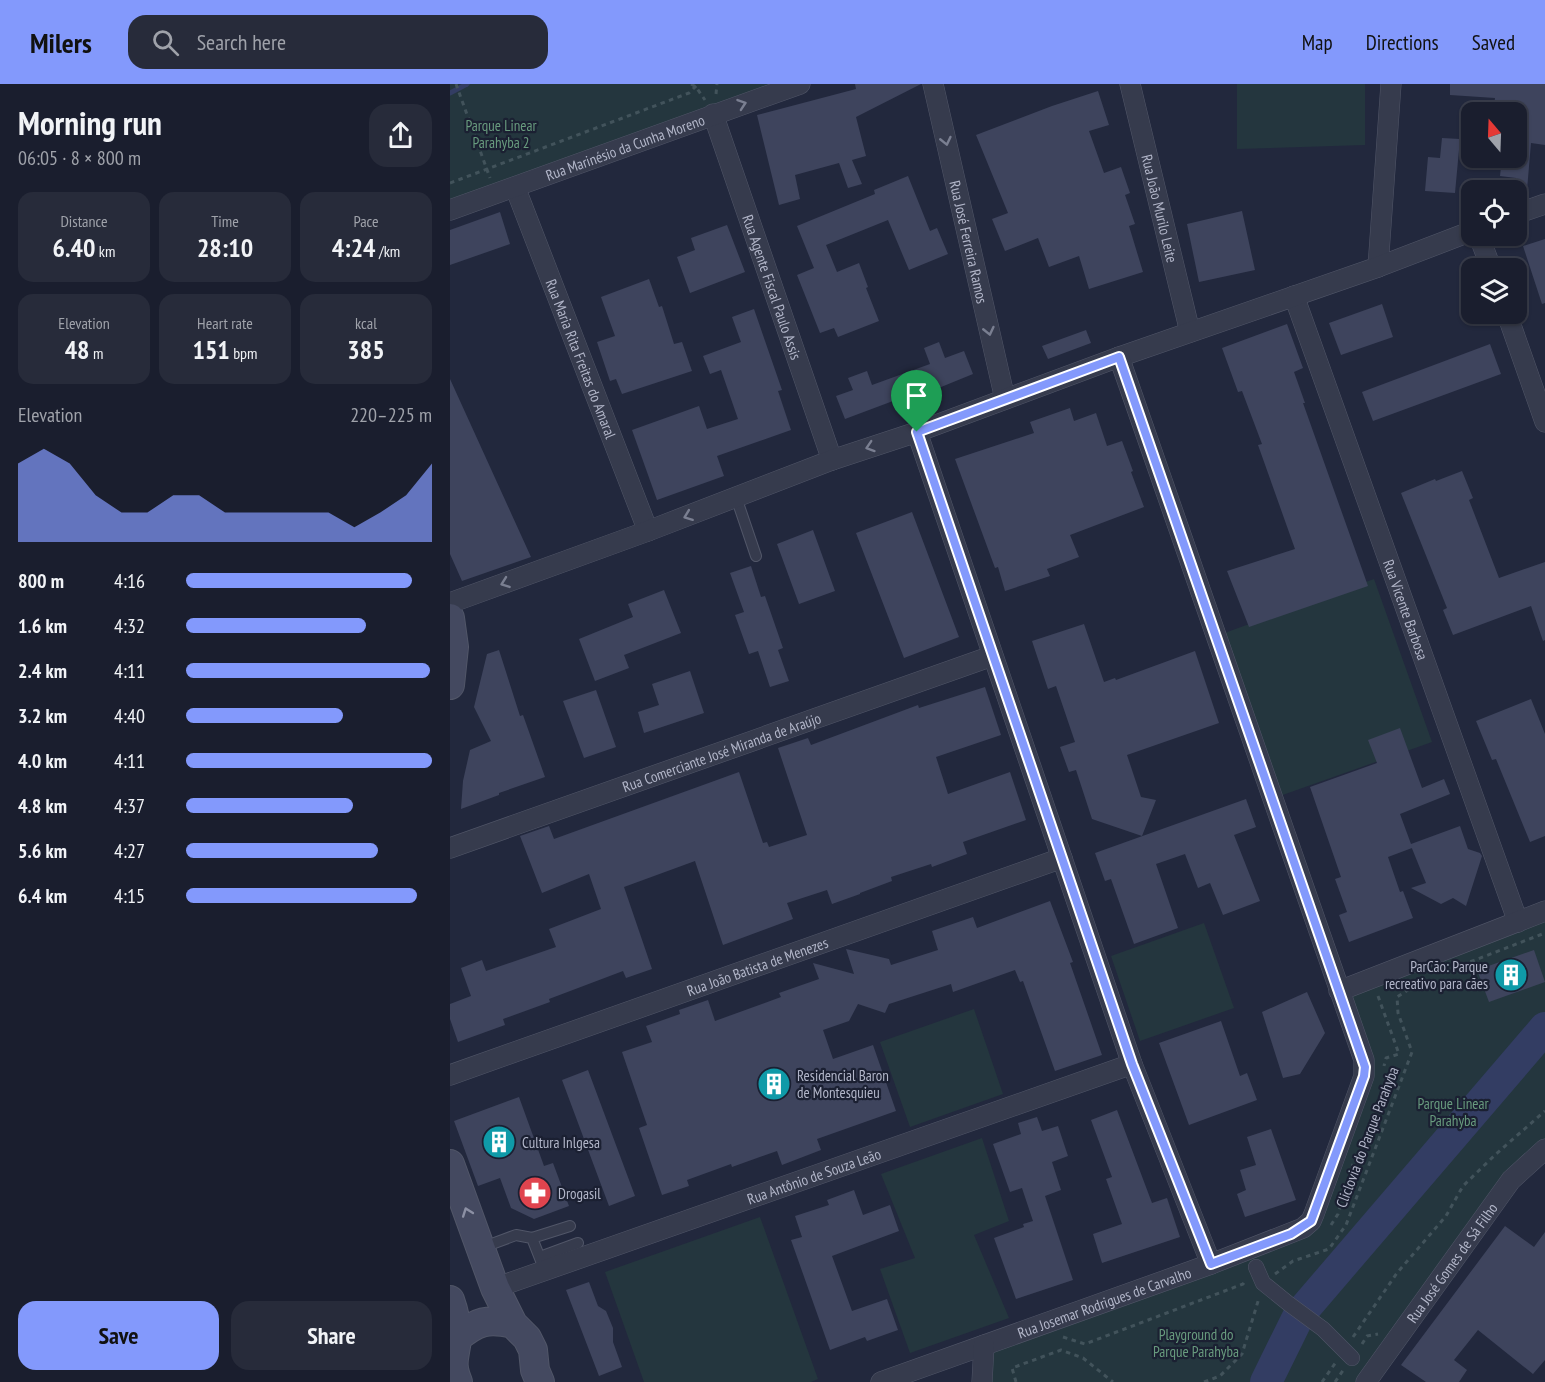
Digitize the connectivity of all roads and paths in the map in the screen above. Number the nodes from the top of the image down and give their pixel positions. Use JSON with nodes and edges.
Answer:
{"nodes":[{"id":1,"x":456,"y":84,"type":"edge"},
{"id":2,"x":698,"y":84,"type":"edge"},
{"id":3,"x":717,"y":84,"type":"edge"},
{"id":4,"x":800,"y":84,"type":"edge"},
{"id":5,"x":933,"y":84,"type":"edge"},
{"id":6,"x":1130,"y":84,"type":"edge"},
{"id":7,"x":1391,"y":84,"type":"edge"},
{"id":8,"x":715,"y":106,"type":"junction"},
{"id":9,"x":487,"y":169,"type":"junction"},
{"id":10,"x":450,"y":183,"type":"edge"},
{"id":11,"x":515,"y":187,"type":"junction"},
{"id":12,"x":496,"y":194,"type":"junction"},
{"id":13,"x":1545,"y":204,"type":"edge"},
{"id":14,"x":450,"y":210,"type":"edge"},
{"id":15,"x":1527,"y":210,"type":"edge"},
{"id":16,"x":1461,"y":235,"type":"edge"},
{"id":17,"x":1378,"y":267,"type":"junction"},
{"id":18,"x":1294,"y":296,"type":"junction"},
{"id":19,"x":1511,"y":324,"type":"edge"},
{"id":20,"x":1190,"y":332,"type":"junction"},
{"id":21,"x":1119,"y":357,"type":"junction"},
{"id":22,"x":1005,"y":399,"type":"junction"},
{"id":23,"x":1545,"y":422,"type":"edge"},
{"id":24,"x":917,"y":432,"type":"junction"},
{"id":25,"x":832,"y":460,"type":"junction"},
{"id":26,"x":736,"y":497,"type":"junction"},
{"id":27,"x":648,"y":531,"type":"junction"},
{"id":28,"x":756,"y":556,"type":"dead end"},
{"id":29,"x":450,"y":603,"type":"edge"},
{"id":30,"x":450,"y":618,"type":"edge"},
{"id":31,"x":992,"y":657,"type":"junction"},
{"id":32,"x":450,"y":685,"type":"edge"},
{"id":33,"x":450,"y":848,"type":"edge"},
{"id":34,"x":1062,"y":858,"type":"junction"},
{"id":35,"x":1545,"y":911,"type":"edge"},
{"id":36,"x":1518,"y":922,"type":"junction"},
{"id":37,"x":1545,"y":933,"type":"edge"},
{"id":38,"x":1458,"y":967,"type":"dead end"},
{"id":39,"x":1436,"y":975,"type":"dead end"},
{"id":40,"x":1376,"y":990,"type":"dead end"},
{"id":41,"x":1339,"y":991,"type":"junction"},
{"id":42,"x":1132,"y":1064,"type":"junction"},
{"id":43,"x":1383,"y":1069,"type":"dead end"},
{"id":44,"x":450,"y":1075,"type":"edge"},
{"id":45,"x":1545,"y":1111,"type":"edge"},
{"id":46,"x":1545,"y":1149,"type":"edge"},
{"id":47,"x":1355,"y":1159,"type":"dead end"},
{"id":48,"x":450,"y":1164,"type":"edge"},
{"id":49,"x":570,"y":1226,"type":"dead end"},
{"id":50,"x":1327,"y":1230,"type":"dead end"},
{"id":51,"x":532,"y":1239,"type":"junction"},
{"id":52,"x":578,"y":1243,"type":"dead end"},
{"id":53,"x":480,"y":1248,"type":"junction"},
{"id":54,"x":542,"y":1264,"type":"junction"},
{"id":55,"x":1211,"y":1264,"type":"junction"},
{"id":56,"x":1256,"y":1267,"type":"joint"},
{"id":57,"x":1263,"y":1283,"type":"junction"},
{"id":58,"x":495,"y":1288,"type":"junction"},
{"id":59,"x":450,"y":1300,"type":"edge"},
{"id":60,"x":513,"y":1324,"type":"junction"},
{"id":61,"x":1056,"y":1335,"type":"dead end"},
{"id":62,"x":984,"y":1345,"type":"junction"},
{"id":63,"x":1348,"y":1354,"type":"junction"},
{"id":64,"x":454,"y":1360,"type":"edge"},
{"id":65,"x":535,"y":1378,"type":"edge"},
{"id":66,"x":881,"y":1382,"type":"edge"},
{"id":67,"x":982,"y":1382,"type":"edge"},
{"id":68,"x":1016,"y":1382,"type":"edge"},
{"id":69,"x":1113,"y":1382,"type":"edge"},
{"id":70,"x":1204,"y":1382,"type":"edge"},
{"id":71,"x":1322,"y":1382,"type":"edge"},
{"id":72,"x":1366,"y":1382,"type":"edge"}],
"edges":[{"from":1,"to":9,"type":"path"},
{"from":2,"to":9,"type":"path"},
{"from":3,"to":8,"type":"path"},
{"from":8,"to":4,"type":"street","name":"Rua Marinésio da Cunha Moreno","one_way":true},
{"from":5,"to":22,"type":"street","name":"Rua José Ferreira Ramos","one_way":true},
{"from":6,"to":20,"type":"street","name":"Rua João Murilo Leite"},
{"from":7,"to":17,"type":"street"},
{"from":8,"to":11,"type":"street","name":"Rua Marinésio da Cunha Moreno"},
{"from":8,"to":25,"type":"street","name":"Rua Agente Fiscal Paulo Assis"},
{"from":9,"to":10,"type":"path"},
{"from":9,"to":12,"type":"path"},
{"from":11,"to":12,"type":"street","name":"Rua Marinésio da Cunha Moreno"},
{"from":11,"to":27,"type":"street","name":"Rua Maria Rita Freitas do Amaral"},
{"from":12,"to":14,"type":"street","name":"Rua Marinésio da Cunha Moreno"},
{"from":13,"to":15,"type":"street"},
{"from":16,"to":17,"type":"street"},
{"from":17,"to":18,"type":"street"},
{"from":18,"to":20,"type":"street"},
{"from":18,"to":36,"type":"street","name":"Rua Vicente Barbosa"},
{"from":19,"to":23,"type":"street"},
{"from":20,"to":21,"type":"street"},
{"from":21,"to":22,"type":"street"},
{"from":21,"to":41,"type":"street","name":"Rua Josemar Rodrigues de Carvalho"},
{"from":22,"to":24,"type":"street"},
{"from":24,"to":25,"type":"street","one_way":true},
{"from":24,"to":31,"type":"street"},
{"from":25,"to":26,"type":"street"},
{"from":26,"to":27,"type":"street","one_way":true},
{"from":26,"to":28,"type":"lane"},
{"from":27,"to":29,"type":"street","one_way":true},
{"from":30,"to":32,"type":"main road"},
{"from":31,"to":33,"type":"street","name":"Rua Comerciante José Miranda de Araújo"},
{"from":31,"to":34,"type":"street"},
{"from":34,"to":42,"type":"street"},
{"from":34,"to":44,"type":"street","name":"Rua João Batista de Menezes"},
{"from":35,"to":36,"type":"street"},
{"from":36,"to":41,"type":"street"},
{"from":37,"to":38,"type":"path"},
{"from":39,"to":57,"type":"path","name":"Cliclovia do Parque Parahyba"},
{"from":40,"to":43,"type":"path"},
{"from":41,"to":55,"type":"street","name":"Rua Josemar Rodrigues de Carvalho"},
{"from":42,"to":54,"type":"street","name":"Rua Antônio de Souza Leão"},
{"from":42,"to":55,"type":"street"},
{"from":45,"to":63,"type":"path"},
{"from":46,"to":72,"type":"street","name":"Rua José Gomes de Sá Filho"},
{"from":47,"to":50,"type":"path"},
{"from":53,"to":48,"type":"main road","one_way":true},
{"from":49,"to":51,"type":"lane"},
{"from":51,"to":53,"type":"lane"},
{"from":51,"to":54,"type":"lane"},
{"from":52,"to":54,"type":"lane"},
{"from":53,"to":58,"type":"main road"},
{"from":54,"to":58,"type":"street","name":"Rua Antônio de Souza Leão"},
{"from":55,"to":62,"type":"street","name":"Rua Josemar Rodrigues de Carvalho"},
{"from":56,"to":57,"type":"street"},
{"from":56,"to":61,"type":"path"},
{"from":57,"to":63,"type":"street"},
{"from":57,"to":70,"type":"path"},
{"from":58,"to":60,"type":"main road"},
{"from":59,"to":64,"type":"main road"},
{"from":60,"to":64,"type":"main road"},
{"from":60,"to":65,"type":"main road"},
{"from":62,"to":66,"type":"street","name":"Rua Josemar Rodrigues de Carvalho"},
{"from":62,"to":67,"type":"street"},
{"from":63,"to":71,"type":"path"},
{"from":68,"to":69,"type":"path"}]}
